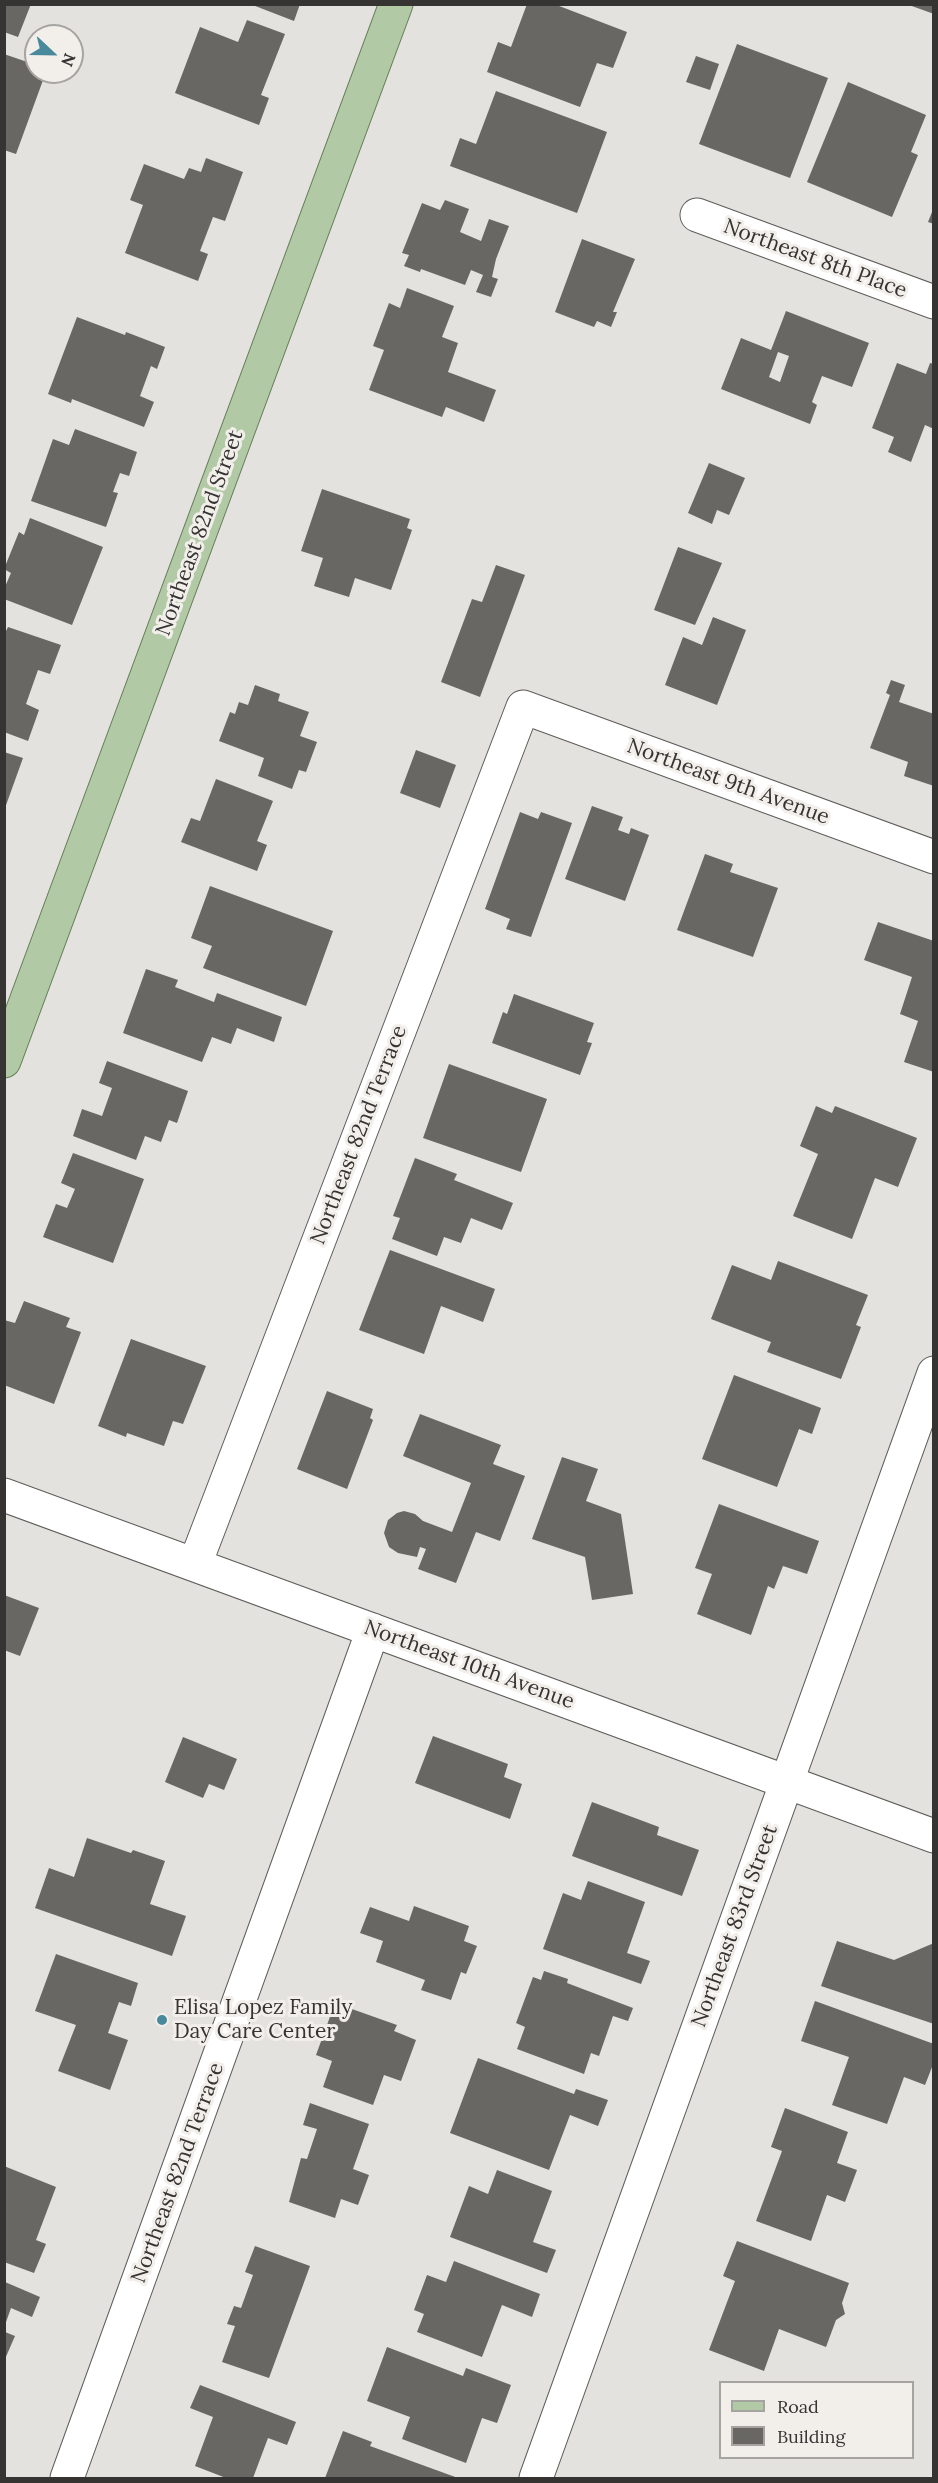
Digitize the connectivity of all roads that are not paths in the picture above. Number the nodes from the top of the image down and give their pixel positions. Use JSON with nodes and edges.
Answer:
{"nodes":[{"id":1,"x":396,"y":4,"type":"edge"},
{"id":2,"x":697,"y":215,"type":"dead end"},
{"id":3,"x":933,"y":302,"type":"edge"},
{"id":4,"x":523,"y":707,"type":"joint"},
{"id":5,"x":933,"y":857,"type":"edge"},
{"id":6,"x":4,"y":1061,"type":"edge"},
{"id":7,"x":933,"y":1373,"type":"edge"},
{"id":8,"x":4,"y":1495,"type":"edge"},
{"id":9,"x":195,"y":1564,"type":"junction"},
{"id":10,"x":373,"y":1630,"type":"junction"},
{"id":11,"x":788,"y":1782,"type":"junction"},
{"id":12,"x":933,"y":1836,"type":"edge"},
{"id":13,"x":67,"y":2478,"type":"edge"},
{"id":14,"x":536,"y":2478,"type":"edge"}],
"edges":[{"from":1,"to":6,"type":"main road","name":"Northeast 82nd Street"},
{"from":2,"to":3,"type":"street","name":"Northeast 8th Place"},
{"from":4,"to":5,"type":"street","name":"Northeast 9th Avenue"},
{"from":4,"to":9,"type":"street","name":"Northeast 82nd Terrace"},
{"from":7,"to":11,"type":"street","name":"Northeast 83rd Street"},
{"from":8,"to":9,"type":"street","name":"Northeast 10th Avenue"},
{"from":9,"to":10,"type":"street","name":"Northeast 10th Avenue"},
{"from":10,"to":11,"type":"street","name":"Northeast 10th Avenue"},
{"from":10,"to":13,"type":"street","name":"Northeast 82nd Terrace"},
{"from":11,"to":12,"type":"street","name":"Northeast 10th Avenue"},
{"from":11,"to":14,"type":"street","name":"Northeast 83rd Street"}]}
